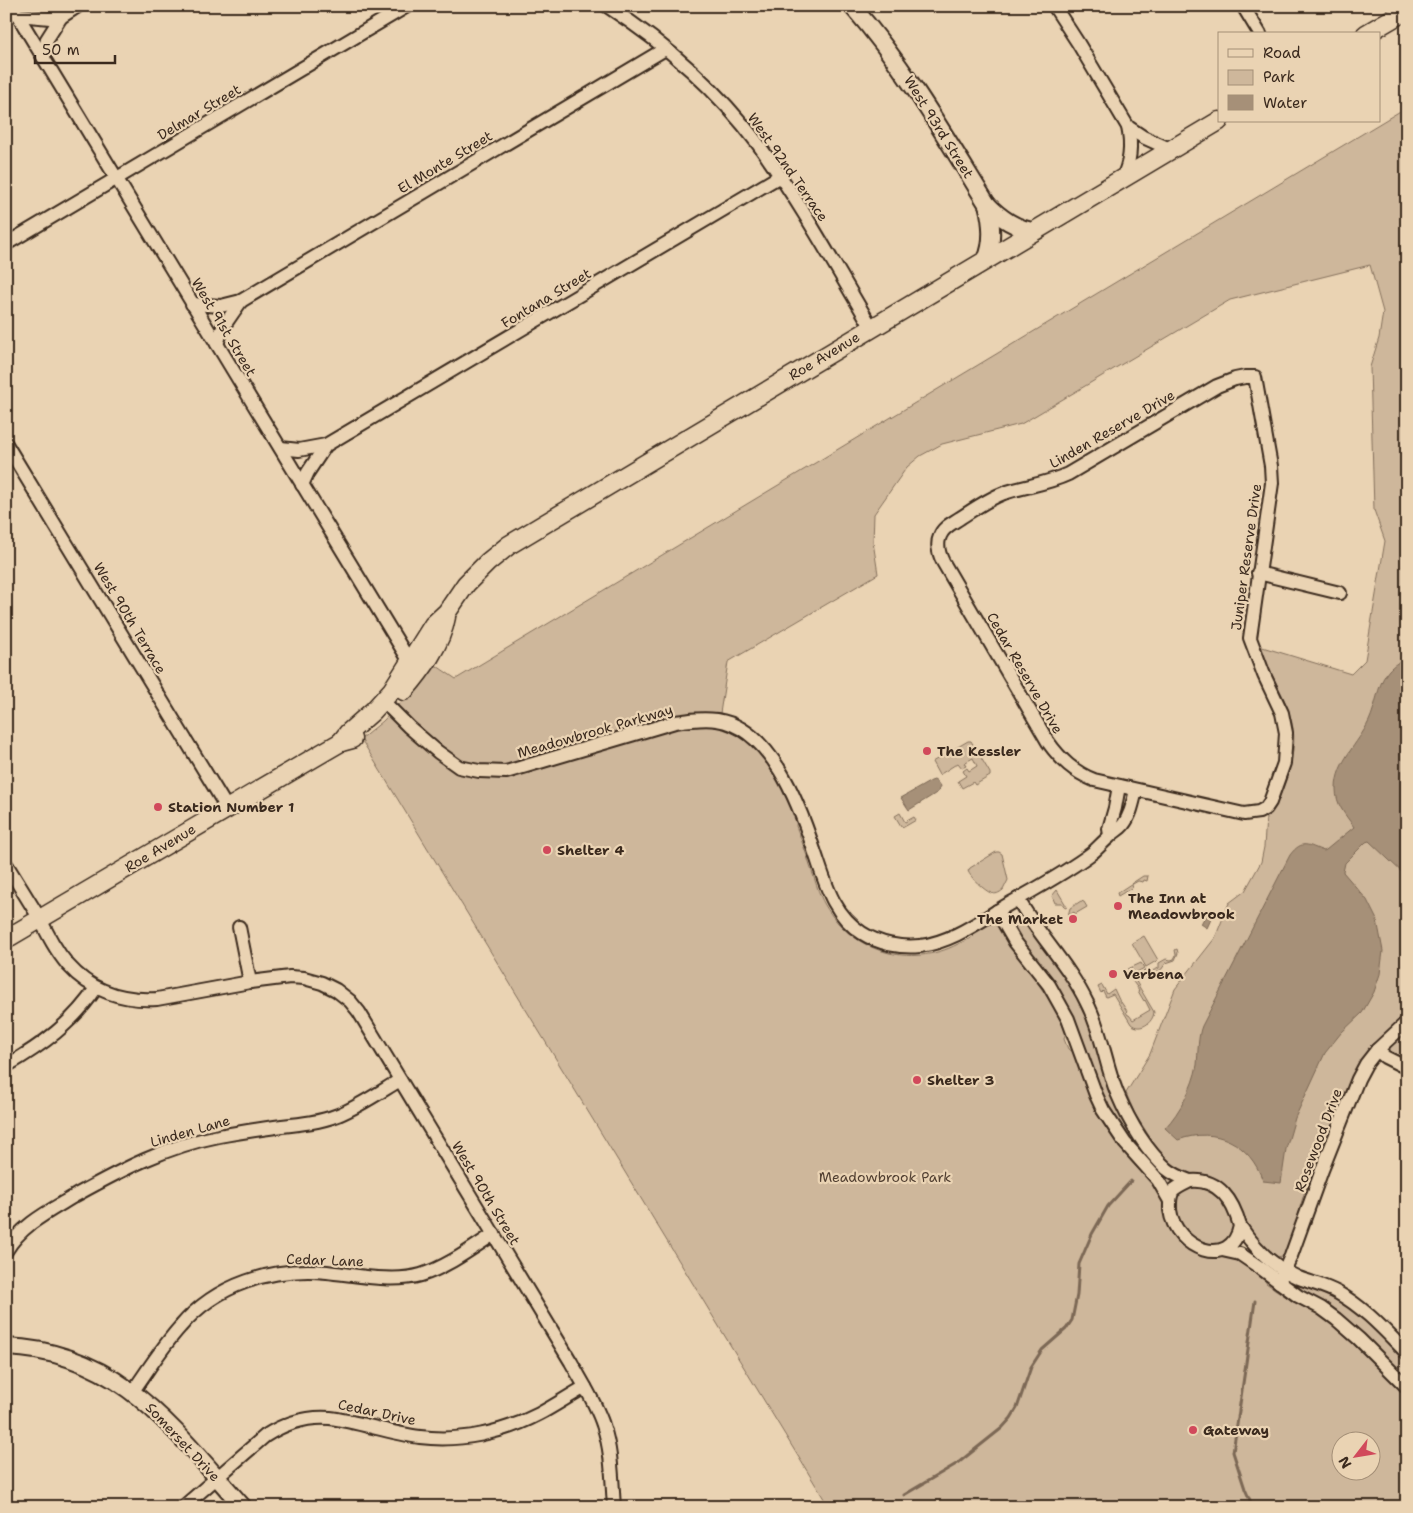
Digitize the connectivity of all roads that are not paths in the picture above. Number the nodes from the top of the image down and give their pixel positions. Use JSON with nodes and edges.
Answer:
{"nodes":[{"id":1,"x":78,"y":6,"type":"edge"},
{"id":2,"x":407,"y":6,"type":"edge"},
{"id":3,"x":607,"y":6,"type":"edge"},
{"id":4,"x":852,"y":6,"type":"edge"},
{"id":5,"x":1054,"y":6,"type":"edge"},
{"id":6,"x":1244,"y":6,"type":"edge"},
{"id":7,"x":1407,"y":10,"type":"edge"},
{"id":8,"x":15,"y":11,"type":"edge"},
{"id":9,"x":60,"y":17,"type":"junction"},
{"id":10,"x":1259,"y":32,"type":"edge"},
{"id":11,"x":1369,"y":32,"type":"edge"},
{"id":12,"x":665,"y":49,"type":"junction"},
{"id":13,"x":44,"y":58,"type":"junction"},
{"id":14,"x":1218,"y":122,"type":"edge"},
{"id":15,"x":1128,"y":127,"type":"junction"},
{"id":16,"x":1172,"y":150,"type":"junction"},
{"id":17,"x":780,"y":176,"type":"junction"},
{"id":18,"x":116,"y":178,"type":"junction"},
{"id":19,"x":1121,"y":180,"type":"junction"},
{"id":20,"x":987,"y":204,"type":"junction"},
{"id":21,"x":1036,"y":231,"type":"junction"},
{"id":22,"x":6,"y":244,"type":"edge"},
{"id":23,"x":986,"y":260,"type":"junction"},
{"id":24,"x":240,"y":301,"type":"junction"},
{"id":25,"x":192,"y":304,"type":"junction"},
{"id":26,"x":872,"y":328,"type":"junction"},
{"id":27,"x":217,"y":344,"type":"junction"},
{"id":28,"x":1255,"y":377,"type":"joint"},
{"id":29,"x":6,"y":444,"type":"edge"},
{"id":30,"x":326,"y":444,"type":"junction"},
{"id":31,"x":281,"y":448,"type":"junction"},
{"id":32,"x":302,"y":485,"type":"junction"},
{"id":33,"x":938,"y":543,"type":"joint"},
{"id":34,"x":1258,"y":573,"type":"junction"},
{"id":35,"x":1340,"y":594,"type":"dead end"},
{"id":36,"x":447,"y":612,"type":"junction"},
{"id":37,"x":410,"y":662,"type":"junction"},
{"id":38,"x":386,"y":704,"type":"junction"},
{"id":39,"x":1119,"y":786,"type":"junction"},
{"id":40,"x":1136,"y":790,"type":"junction"},
{"id":41,"x":227,"y":808,"type":"junction"},
{"id":42,"x":1110,"y":835,"type":"junction"},
{"id":43,"x":6,"y":864,"type":"edge"},
{"id":44,"x":1018,"y":899,"type":"junction"},
{"id":45,"x":997,"y":911,"type":"junction"},
{"id":46,"x":40,"y":920,"type":"junction"},
{"id":47,"x":240,"y":927,"type":"dead end"},
{"id":48,"x":6,"y":939,"type":"edge"},
{"id":49,"x":250,"y":982,"type":"junction"},
{"id":50,"x":96,"y":988,"type":"junction"},
{"id":51,"x":1407,"y":1022,"type":"edge"},
{"id":52,"x":1377,"y":1050,"type":"junction"},
{"id":53,"x":6,"y":1066,"type":"edge"},
{"id":54,"x":1407,"y":1068,"type":"edge"},
{"id":55,"x":400,"y":1080,"type":"junction"},
{"id":56,"x":1190,"y":1182,"type":"junction"},
{"id":57,"x":1170,"y":1201,"type":"junction"},
{"id":58,"x":1240,"y":1226,"type":"junction"},
{"id":59,"x":494,"y":1234,"type":"junction"},
{"id":60,"x":1222,"y":1250,"type":"junction"},
{"id":61,"x":6,"y":1251,"type":"edge"},
{"id":62,"x":1285,"y":1270,"type":"junction"},
{"id":63,"x":1279,"y":1282,"type":"junction"},
{"id":64,"x":6,"y":1347,"type":"edge"},
{"id":65,"x":1407,"y":1353,"type":"edge"},
{"id":66,"x":585,"y":1387,"type":"junction"},
{"id":67,"x":1407,"y":1387,"type":"edge"},
{"id":68,"x":133,"y":1391,"type":"junction"},
{"id":69,"x":217,"y":1477,"type":"junction"},
{"id":70,"x":183,"y":1507,"type":"edge"},
{"id":71,"x":243,"y":1507,"type":"edge"},
{"id":72,"x":614,"y":1507,"type":"edge"}],
"edges":[{"from":1,"to":9,"type":"street"},
{"from":2,"to":18,"type":"street","name":"Delmar Street"},
{"from":3,"to":12,"type":"street","name":"West 92nd Terrace"},
{"from":4,"to":20,"type":"street","name":"West 93rd Street"},
{"from":5,"to":15,"type":"street"},
{"from":6,"to":10,"type":"street"},
{"from":7,"to":11,"type":"main road"},
{"from":8,"to":9,"type":"street"},
{"from":8,"to":13,"type":"street","name":"West 91st Street"},
{"from":9,"to":13,"type":"street"},
{"from":12,"to":17,"type":"street","name":"West 92nd Terrace"},
{"from":12,"to":24,"type":"street","name":"El Monte Street"},
{"from":13,"to":18,"type":"street","name":"West 91st Street"},
{"from":14,"to":16,"type":"main road","name":"Roe Avenue"},
{"from":15,"to":16,"type":"street"},
{"from":15,"to":19,"type":"street"},
{"from":16,"to":19,"type":"main road","name":"Roe Avenue"},
{"from":17,"to":26,"type":"street","name":"West 92nd Terrace"},
{"from":17,"to":30,"type":"street","name":"Fontana Street"},
{"from":18,"to":22,"type":"street","name":"Delmar Street"},
{"from":18,"to":25,"type":"street","name":"West 91st Street"},
{"from":19,"to":21,"type":"main road","name":"Roe Avenue"},
{"from":20,"to":21,"type":"street"},
{"from":20,"to":23,"type":"street","name":"West 93rd Street"},
{"from":21,"to":23,"type":"main road","name":"Roe Avenue"},
{"from":23,"to":26,"type":"main road","name":"Roe Avenue"},
{"from":24,"to":25,"type":"street","name":"El Monte Street"},
{"from":24,"to":27,"type":"street","name":"El Monte Street"},
{"from":25,"to":27,"type":"street","name":"West 91st Street"},
{"from":26,"to":36,"type":"main road","name":"Roe Avenue"},
{"from":27,"to":31,"type":"street","name":"West 91st Street"},
{"from":28,"to":33,"type":"street","name":"Linden Reserve Drive"},
{"from":28,"to":34,"type":"street","name":"Juniper Reserve Drive"},
{"from":29,"to":41,"type":"street","name":"West 90th Terrace"},
{"from":30,"to":31,"type":"street","name":"Fontana Street"},
{"from":30,"to":32,"type":"street","name":"Fontana Street"},
{"from":31,"to":32,"type":"street","name":"West 91st Street"},
{"from":32,"to":37,"type":"street","name":"West 91st Street"},
{"from":33,"to":39,"type":"street","name":"Cedar Reserve Drive"},
{"from":34,"to":35,"type":"street"},
{"from":34,"to":40,"type":"street","name":"Juniper Reserve Drive"},
{"from":36,"to":37,"type":"main road","name":"Roe Avenue"},
{"from":36,"to":38,"type":"main road","name":"Roe Avenue"},
{"from":37,"to":38,"type":"main road","name":"Roe Avenue"},
{"from":38,"to":41,"type":"main road","name":"Roe Avenue"},
{"from":38,"to":45,"type":"street","name":"Meadowbrook Parkway"},
{"from":39,"to":40,"type":"street","name":"Cedar Reserve Drive"},
{"from":39,"to":42,"type":"street"},
{"from":40,"to":42,"type":"street"},
{"from":41,"to":46,"type":"main road","name":"Roe Avenue"},
{"from":42,"to":44,"type":"street"},
{"from":43,"to":46,"type":"street","name":"West 90th Street"},
{"from":44,"to":45,"type":"street"},
{"from":44,"to":56,"type":"street"},
{"from":45,"to":57,"type":"street"},
{"from":46,"to":48,"type":"main road","name":"Roe Avenue"},
{"from":46,"to":50,"type":"street","name":"West 90th Street"},
{"from":47,"to":49,"type":"street"},
{"from":49,"to":50,"type":"street","name":"West 90th Street"},
{"from":49,"to":55,"type":"street","name":"West 90th Street"},
{"from":50,"to":53,"type":"street"},
{"from":51,"to":52,"type":"street","name":"Rosewood Drive"},
{"from":52,"to":54,"type":"street"},
{"from":52,"to":62,"type":"street","name":"Rosewood Drive"},
{"from":55,"to":59,"type":"street","name":"West 90th Street"},
{"from":55,"to":61,"type":"street","name":"Linden Lane"},
{"from":56,"to":57,"type":"street"},
{"from":56,"to":58,"type":"street"},
{"from":57,"to":60,"type":"street"},
{"from":58,"to":60,"type":"street"},
{"from":58,"to":62,"type":"street"},
{"from":59,"to":66,"type":"street","name":"West 90th Street"},
{"from":59,"to":68,"type":"street","name":"Cedar Lane"},
{"from":60,"to":63,"type":"street"},
{"from":62,"to":63,"type":"street","name":"Rosewood Drive"},
{"from":62,"to":65,"type":"street"},
{"from":63,"to":67,"type":"street"},
{"from":64,"to":68,"type":"street","name":"Somerset Drive"},
{"from":66,"to":69,"type":"street","name":"Cedar Drive"},
{"from":66,"to":72,"type":"street","name":"West 90th Street"},
{"from":68,"to":69,"type":"street","name":"Somerset Drive"},
{"from":69,"to":70,"type":"street","name":"Cedar Drive"},
{"from":69,"to":71,"type":"street","name":"Somerset Drive"}]}
